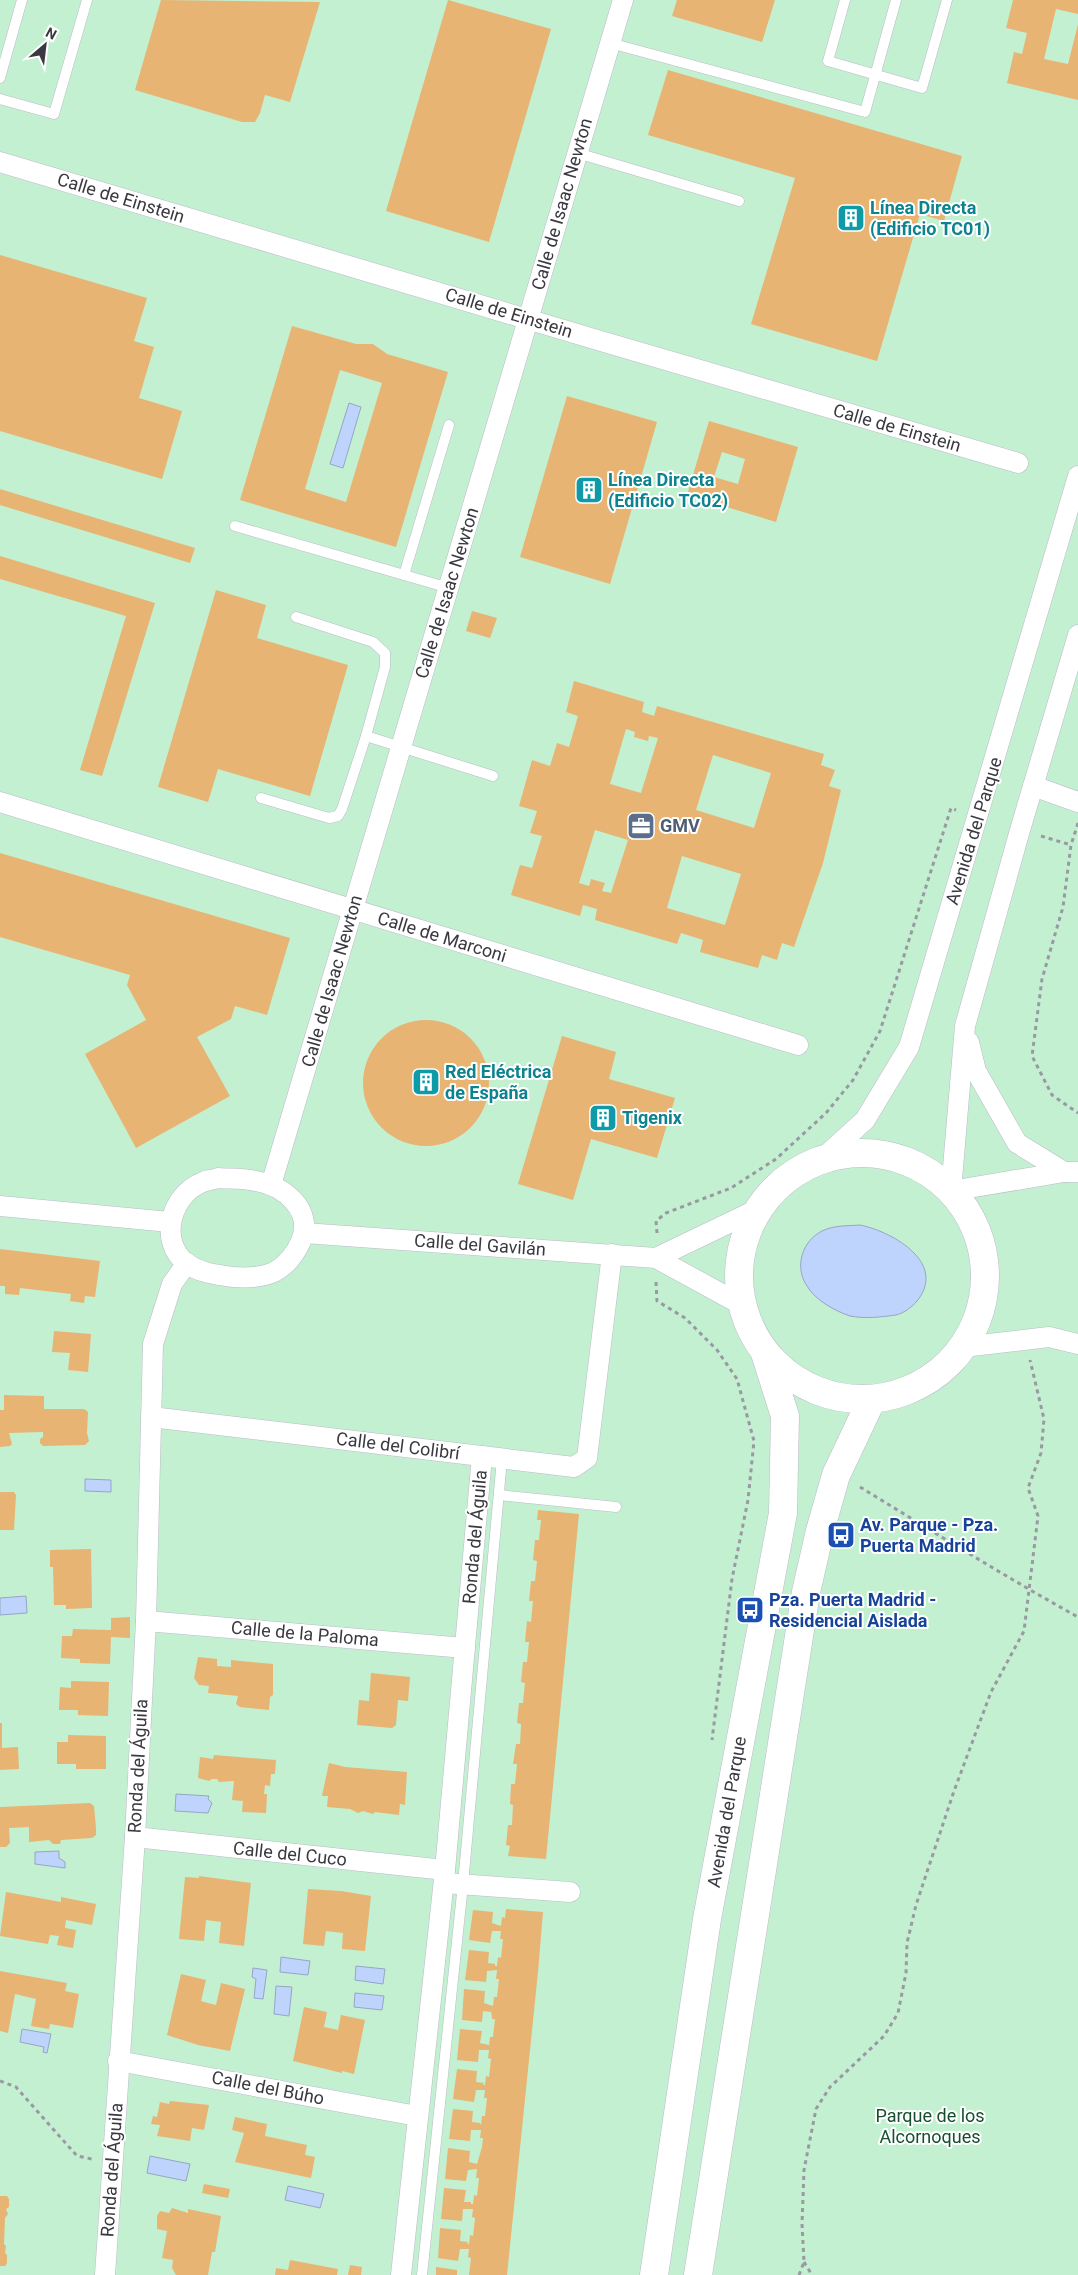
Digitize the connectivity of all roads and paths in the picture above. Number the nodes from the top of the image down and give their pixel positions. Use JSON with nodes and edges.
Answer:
{"nodes":[{"id":1,"x":22,"y":0,"type":"edge"},
{"id":2,"x":87,"y":0,"type":"edge"},
{"id":3,"x":623,"y":0,"type":"edge"},
{"id":4,"x":845,"y":0,"type":"edge"},
{"id":5,"x":896,"y":0,"type":"edge"},
{"id":6,"x":947,"y":0,"type":"edge"},
{"id":7,"x":610,"y":43,"type":"junction"},
{"id":8,"x":875,"y":74,"type":"junction"},
{"id":9,"x":0,"y":78,"type":"edge"},
{"id":10,"x":0,"y":99,"type":"edge"},
{"id":11,"x":577,"y":153,"type":"junction"},
{"id":12,"x":0,"y":162,"type":"edge"},
{"id":13,"x":740,"y":201,"type":"dead end"},
{"id":14,"x":528,"y":318,"type":"junction"},
{"id":15,"x":449,"y":425,"type":"dead end"},
{"id":16,"x":1018,"y":463,"type":"dead end"},
{"id":17,"x":1078,"y":476,"type":"edge"},
{"id":18,"x":235,"y":526,"type":"dead end"},
{"id":19,"x":404,"y":575,"type":"junction"},
{"id":20,"x":449,"y":588,"type":"junction"},
{"id":21,"x":296,"y":617,"type":"dead end"},
{"id":22,"x":1078,"y":635,"type":"edge"},
{"id":23,"x":366,"y":736,"type":"junction"},
{"id":24,"x":401,"y":747,"type":"junction"},
{"id":25,"x":493,"y":776,"type":"dead end"},
{"id":26,"x":1033,"y":786,"type":"junction"},
{"id":27,"x":261,"y":798,"type":"dead end"},
{"id":28,"x":0,"y":802,"type":"edge"},
{"id":29,"x":1078,"y":802,"type":"edge"},
{"id":30,"x":978,"y":817,"type":"junction"},
{"id":31,"x":1078,"y":823,"type":"edge"},
{"id":32,"x":1020,"y":830,"type":"junction"},
{"id":33,"x":1071,"y":845,"type":"junction"},
{"id":34,"x":353,"y":910,"type":"junction"},
{"id":35,"x":965,"y":1026,"type":"junction"},
{"id":36,"x":798,"y":1045,"type":"dead end"},
{"id":37,"x":1078,"y":1113,"type":"edge"},
{"id":38,"x":821,"y":1160,"type":"junction"},
{"id":39,"x":1071,"y":1172,"type":"edge"},
{"id":40,"x":270,"y":1185,"type":"junction"},
{"id":41,"x":951,"y":1191,"type":"junction"},
{"id":42,"x":0,"y":1206,"type":"edge"},
{"id":43,"x":758,"y":1209,"type":"junction"},
{"id":44,"x":170,"y":1222,"type":"junction"},
{"id":45,"x":304,"y":1233,"type":"junction"},
{"id":46,"x":612,"y":1254,"type":"junction"},
{"id":47,"x":656,"y":1258,"type":"junction"},
{"id":48,"x":187,"y":1263,"type":"junction"},
{"id":49,"x":742,"y":1305,"type":"junction"},
{"id":50,"x":1027,"y":1340,"type":"junction"},
{"id":51,"x":1078,"y":1344,"type":"edge"},
{"id":52,"x":963,"y":1347,"type":"junction"},
{"id":53,"x":765,"y":1353,"type":"junction"},
{"id":54,"x":872,"y":1399,"type":"junction"},
{"id":55,"x":151,"y":1417,"type":"junction"},
{"id":56,"x":492,"y":1458,"type":"junction"},
{"id":57,"x":858,"y":1486,"type":"dead end"},
{"id":58,"x":499,"y":1494,"type":"junction"},
{"id":59,"x":616,"y":1507,"type":"dead end"},
{"id":60,"x":1029,"y":1591,"type":"junction"},
{"id":61,"x":1078,"y":1617,"type":"edge"},
{"id":62,"x":146,"y":1621,"type":"junction"},
{"id":63,"x":465,"y":1648,"type":"junction"},
{"id":64,"x":711,"y":1745,"type":"dead end"},
{"id":65,"x":135,"y":1837,"type":"junction"},
{"id":66,"x":451,"y":1879,"type":"junction"},
{"id":67,"x":570,"y":1892,"type":"dead end"},
{"id":68,"x":118,"y":2061,"type":"junction"},
{"id":69,"x":0,"y":2081,"type":"edge"},
{"id":70,"x":417,"y":2116,"type":"junction"},
{"id":71,"x":112,"y":2164,"type":"junction"},
{"id":72,"x":804,"y":2262,"type":"junction"},
{"id":73,"x":105,"y":2275,"type":"edge"},
{"id":74,"x":402,"y":2275,"type":"edge"},
{"id":75,"x":422,"y":2275,"type":"edge"},
{"id":76,"x":654,"y":2275,"type":"edge"},
{"id":77,"x":698,"y":2275,"type":"edge"},
{"id":78,"x":799,"y":2275,"type":"edge"},
{"id":79,"x":812,"y":2275,"type":"edge"}],
"edges":[{"from":1,"to":9,"type":"lane"},
{"from":2,"to":10,"type":"lane"},
{"from":3,"to":7,"type":"street","name":"Calle de Isaac Newton"},
{"from":4,"to":8,"type":"lane"},
{"from":5,"to":8,"type":"lane"},
{"from":6,"to":8,"type":"lane"},
{"from":7,"to":8,"type":"lane"},
{"from":7,"to":11,"type":"street","name":"Calle de Isaac Newton"},
{"from":11,"to":13,"type":"lane"},
{"from":11,"to":14,"type":"street","name":"Calle de Isaac Newton"},
{"from":12,"to":14,"type":"street","name":"Calle de Einstein"},
{"from":14,"to":16,"type":"street","name":"Calle de Einstein"},
{"from":14,"to":20,"type":"street","name":"Calle de Isaac Newton"},
{"from":15,"to":19,"type":"lane"},
{"from":17,"to":30,"type":"street","name":"Avenida del Parque"},
{"from":18,"to":19,"type":"lane"},
{"from":19,"to":20,"type":"lane"},
{"from":20,"to":24,"type":"street","name":"Calle de Isaac Newton"},
{"from":21,"to":23,"type":"lane"},
{"from":22,"to":26,"type":"street"},
{"from":23,"to":24,"type":"lane"},
{"from":23,"to":27,"type":"lane"},
{"from":24,"to":25,"type":"lane"},
{"from":24,"to":34,"type":"street","name":"Calle de Isaac Newton"},
{"from":26,"to":29,"type":"street"},
{"from":26,"to":32,"type":"street"},
{"from":28,"to":34,"type":"street","name":"Calle de Marconi"},
{"from":30,"to":38,"type":"street","name":"Avenida del Parque"},
{"from":30,"to":47,"type":"path"},
{"from":31,"to":33,"type":"path"},
{"from":32,"to":33,"type":"path"},
{"from":32,"to":35,"type":"street"},
{"from":33,"to":37,"type":"path"},
{"from":34,"to":36,"type":"street","name":"Calle de Marconi"},
{"from":34,"to":40,"type":"street","name":"Calle de Isaac Newton"},
{"from":35,"to":39,"type":"street"},
{"from":35,"to":41,"type":"street"},
{"from":38,"to":41,"type":"street"},
{"from":38,"to":43,"type":"street"},
{"from":39,"to":41,"type":"street"},
{"from":40,"to":44,"type":"street"},
{"from":40,"to":45,"type":"street"},
{"from":41,"to":52,"type":"street"},
{"from":42,"to":44,"type":"street"},
{"from":43,"to":47,"type":"street"},
{"from":43,"to":49,"type":"street"},
{"from":44,"to":48,"type":"street"},
{"from":45,"to":46,"type":"street","name":"Calle del Gavilán"},
{"from":45,"to":48,"type":"street"},
{"from":46,"to":47,"type":"street","name":"Calle del Gavilán"},
{"from":46,"to":56,"type":"street","name":"Calle del Colibrí"},
{"from":47,"to":49,"type":"street","name":"Calle del Gavilán"},
{"from":47,"to":64,"type":"path"},
{"from":48,"to":55,"type":"street","name":"Ronda del Águila"},
{"from":49,"to":53,"type":"street"},
{"from":50,"to":51,"type":"street"},
{"from":50,"to":52,"type":"street"},
{"from":50,"to":60,"type":"path"},
{"from":52,"to":54,"type":"street"},
{"from":53,"to":54,"type":"street"},
{"from":53,"to":76,"type":"street","name":"Avenida del Parque"},
{"from":54,"to":77,"type":"street"},
{"from":55,"to":56,"type":"street","name":"Calle del Colibrí"},
{"from":55,"to":62,"type":"street","name":"Ronda del Águila"},
{"from":56,"to":58,"type":"lane"},
{"from":56,"to":63,"type":"street","name":"Ronda del Águila"},
{"from":57,"to":60,"type":"path"},
{"from":58,"to":59,"type":"lane"},
{"from":58,"to":66,"type":"lane"},
{"from":60,"to":61,"type":"path"},
{"from":60,"to":72,"type":"path"},
{"from":62,"to":63,"type":"street","name":"Calle de la Paloma"},
{"from":62,"to":65,"type":"street","name":"Ronda del Águila"},
{"from":63,"to":66,"type":"street","name":"Ronda del Águila"},
{"from":65,"to":66,"type":"street","name":"Calle del Cuco"},
{"from":65,"to":68,"type":"street","name":"Ronda del Águila"},
{"from":66,"to":67,"type":"street","name":"Calle del Cuco"},
{"from":66,"to":70,"type":"street","name":"Ronda del Águila"},
{"from":66,"to":75,"type":"lane"},
{"from":68,"to":70,"type":"street","name":"Calle del Búho"},
{"from":68,"to":71,"type":"street","name":"Ronda del Águila"},
{"from":69,"to":71,"type":"path"},
{"from":70,"to":74,"type":"street","name":"Ronda del Águila"},
{"from":71,"to":73,"type":"street","name":"Ronda del Águila"},
{"from":72,"to":78,"type":"path"},
{"from":72,"to":79,"type":"path"}]}
